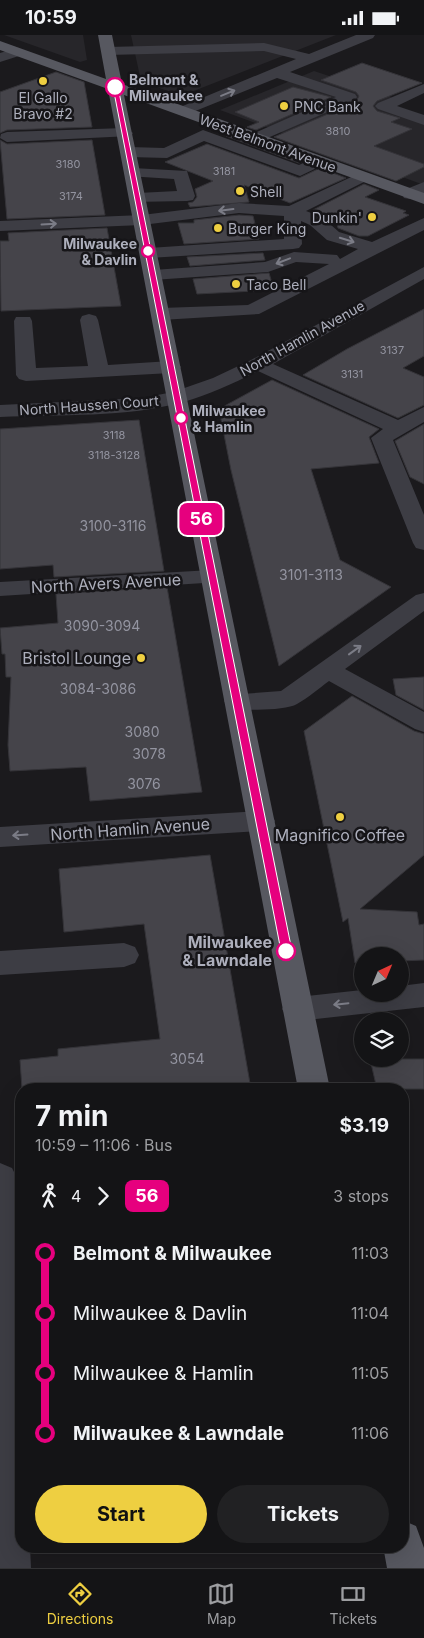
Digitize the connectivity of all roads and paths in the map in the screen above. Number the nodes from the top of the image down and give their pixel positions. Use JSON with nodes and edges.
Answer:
{"nodes":[{"id":1,"x":105,"y":35,"type":"edge"},
{"id":2,"x":368,"y":35,"type":"edge"},
{"id":3,"x":0,"y":45,"type":"edge"},
{"id":4,"x":108,"y":51,"type":"junction"},
{"id":5,"x":17,"y":52,"type":"junction"},
{"id":6,"x":0,"y":58,"type":"edge"},
{"id":7,"x":311,"y":59,"type":"junction"},
{"id":8,"x":277,"y":73,"type":"junction"},
{"id":9,"x":115,"y":87,"type":"junction"},
{"id":10,"x":424,"y":88,"type":"edge"},
{"id":11,"x":183,"y":111,"type":"junction"},
{"id":12,"x":424,"y":120,"type":"edge"},
{"id":13,"x":7,"y":137,"type":"dead end"},
{"id":14,"x":256,"y":139,"type":"junction"},
{"id":15,"x":127,"y":143,"type":"junction"},
{"id":16,"x":319,"y":161,"type":"junction"},
{"id":17,"x":133,"y":173,"type":"junction"},
{"id":18,"x":362,"y":177,"type":"junction"},
{"id":19,"x":419,"y":194,"type":"edge"},
{"id":20,"x":138,"y":198,"type":"junction"},
{"id":21,"x":259,"y":209,"type":"junction"},
{"id":22,"x":292,"y":211,"type":"junction"},
{"id":23,"x":142,"y":220,"type":"junction"},
{"id":24,"x":424,"y":223,"type":"edge"},
{"id":25,"x":0,"y":226,"type":"edge"},
{"id":26,"x":293,"y":244,"type":"junction"},
{"id":27,"x":274,"y":245,"type":"junction"},
{"id":28,"x":373,"y":248,"type":"junction"},
{"id":29,"x":149,"y":253,"type":"junction"},
{"id":30,"x":336,"y":262,"type":"junction"},
{"id":31,"x":424,"y":271,"type":"edge"},
{"id":32,"x":153,"y":275,"type":"junction"},
{"id":33,"x":399,"y":285,"type":"junction"},
{"id":34,"x":418,"y":293,"type":"dead end"},
{"id":35,"x":161,"y":314,"type":"junction"},
{"id":36,"x":89,"y":320,"type":"dead end"},
{"id":37,"x":23,"y":321,"type":"dead end"},
{"id":38,"x":258,"y":364,"type":"junction"},
{"id":39,"x":171,"y":367,"type":"junction"},
{"id":40,"x":99,"y":371,"type":"junction"},
{"id":41,"x":178,"y":397,"type":"junction"},
{"id":42,"x":0,"y":411,"type":"edge"},
{"id":43,"x":424,"y":413,"type":"edge"},
{"id":44,"x":399,"y":428,"type":"junction"},
{"id":45,"x":424,"y":543,"type":"edge"},
{"id":46,"x":212,"y":577,"type":"junction"},
{"id":47,"x":0,"y":589,"type":"edge"},
{"id":48,"x":424,"y":600,"type":"edge"},
{"id":49,"x":328,"y":670,"type":"junction"},
{"id":50,"x":237,"y":701,"type":"junction"},
{"id":51,"x":424,"y":723,"type":"edge"},
{"id":52,"x":261,"y":821,"type":"junction"},
{"id":53,"x":0,"y":837,"type":"edge"},
{"id":54,"x":124,"y":955,"type":"dead end"},
{"id":55,"x":0,"y":963,"type":"edge"},
{"id":56,"x":424,"y":995,"type":"edge"},
{"id":57,"x":298,"y":1009,"type":"junction"},
{"id":58,"x":313,"y":1083,"type":"edge"},
{"id":59,"x":6,"y":1204,"type":"edge"},
{"id":60,"x":4,"y":1485,"type":"edge"},
{"id":61,"x":405,"y":1553,"type":"edge"},
{"id":62,"x":10,"y":1568,"type":"edge"},
{"id":63,"x":408,"y":1568,"type":"edge"}],
"edges":[{"from":1,"to":4,"type":"main road"},
{"from":2,"to":7,"type":"street"},
{"from":3,"to":5,"type":"main road","name":"West Belmont Avenue"},
{"from":4,"to":7,"type":"street"},
{"from":4,"to":9,"type":"main road"},
{"from":5,"to":6,"type":"street"},
{"from":5,"to":9,"type":"main road","name":"West Belmont Avenue"},
{"from":7,"to":8,"type":"street"},
{"from":11,"to":8,"type":"street","one_way":true},
{"from":8,"to":14,"type":"street"},
{"from":9,"to":11,"type":"main road","name":"West Belmont Avenue"},
{"from":9,"to":15,"type":"main road"},
{"from":10,"to":12,"type":"street"},
{"from":11,"to":14,"type":"main road","name":"West Belmont Avenue"},
{"from":13,"to":15,"type":"street"},
{"from":14,"to":16,"type":"main road","name":"West Belmont Avenue"},
{"from":15,"to":16,"type":"street"},
{"from":15,"to":17,"type":"main road"},
{"from":16,"to":18,"type":"main road","name":"West Belmont Avenue"},
{"from":17,"to":20,"type":"main road"},
{"from":17,"to":20,"type":"street"},
{"from":18,"to":19,"type":"main road","name":"West Belmont Avenue"},
{"from":18,"to":22,"type":"street"},
{"from":20,"to":23,"type":"main road"},
{"from":21,"to":22,"type":"street"},
{"from":21,"to":23,"type":"street","one_way":true},
{"from":21,"to":27,"type":"street"},
{"from":22,"to":26,"type":"street"},
{"from":22,"to":28,"type":"street","one_way":true},
{"from":25,"to":23,"type":"street","one_way":true},
{"from":23,"to":29,"type":"main road"},
{"from":24,"to":28,"type":"street"},
{"from":26,"to":27,"type":"street"},
{"from":26,"to":30,"type":"street"},
{"from":27,"to":29,"type":"street"},
{"from":28,"to":30,"type":"street"},
{"from":29,"to":32,"type":"main road"},
{"from":30,"to":32,"type":"street","one_way":true},
{"from":30,"to":35,"type":"street"},
{"from":31,"to":33,"type":"street","name":"North Hamlin Avenue"},
{"from":32,"to":35,"type":"main road"},
{"from":33,"to":34,"type":"street"},
{"from":33,"to":38,"type":"street","name":"North Hamlin Avenue"},
{"from":35,"to":39,"type":"main road"},
{"from":36,"to":40,"type":"street"},
{"from":37,"to":40,"type":"street"},
{"from":38,"to":41,"type":"street","name":"North Hamlin Avenue"},
{"from":38,"to":44,"type":"street"},
{"from":39,"to":40,"type":"street"},
{"from":39,"to":41,"type":"main road"},
{"from":41,"to":42,"type":"street","name":"North Haussen Court"},
{"from":41,"to":46,"type":"main road"},
{"from":43,"to":44,"type":"street"},
{"from":44,"to":45,"type":"street"},
{"from":46,"to":47,"type":"street","name":"North Avers Avenue"},
{"from":46,"to":50,"type":"main road"},
{"from":49,"to":48,"type":"street","one_way":true},
{"from":49,"to":50,"type":"street"},
{"from":49,"to":51,"type":"street"},
{"from":50,"to":52,"type":"main road"},
{"from":52,"to":53,"type":"street","name":"North Hamlin Avenue","one_way":true},
{"from":52,"to":57,"type":"main road"},
{"from":54,"to":55,"type":"street"},
{"from":56,"to":57,"type":"street","one_way":true},
{"from":57,"to":58,"type":"main road"},
{"from":59,"to":60,"type":"street"},
{"from":60,"to":62,"type":"street"},
{"from":61,"to":63,"type":"main road"}]}
